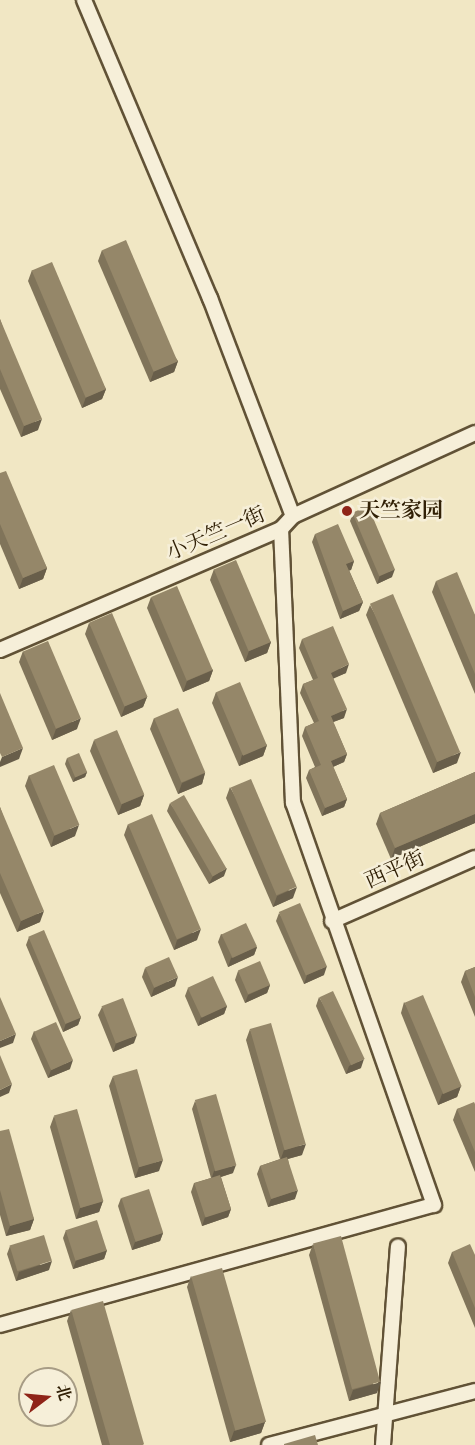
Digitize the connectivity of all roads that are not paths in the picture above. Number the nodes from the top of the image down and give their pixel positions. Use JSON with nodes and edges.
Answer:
{"nodes":[{"id":1,"x":84,"y":0,"type":"edge"},
{"id":2,"x":475,"y":433,"type":"edge"},
{"id":3,"x":293,"y":516,"type":"junction"},
{"id":4,"x":281,"y":530,"type":"junction"},
{"id":5,"x":0,"y":650,"type":"edge"},
{"id":6,"x":475,"y":858,"type":"edge"},
{"id":7,"x":332,"y":921,"type":"junction"},
{"id":8,"x":398,"y":1247,"type":"dead end"},
{"id":9,"x":0,"y":1325,"type":"edge"},
{"id":10,"x":475,"y":1390,"type":"edge"},
{"id":11,"x":385,"y":1414,"type":"junction"},
{"id":12,"x":269,"y":1445,"type":"edge"},
{"id":13,"x":383,"y":1445,"type":"edge"}],
"edges":[{"from":1,"to":3,"type":"street"},
{"from":2,"to":3,"type":"street","name":"小天竺一街"},
{"from":3,"to":4,"type":"street","name":"小天竺一街"},
{"from":4,"to":5,"type":"street","name":"小天竺一街"},
{"from":4,"to":7,"type":"street"},
{"from":6,"to":7,"type":"street","name":"西平街"},
{"from":7,"to":9,"type":"street"},
{"from":8,"to":11,"type":"street"},
{"from":10,"to":11,"type":"street"},
{"from":11,"to":12,"type":"street"},
{"from":11,"to":13,"type":"street"}]}
